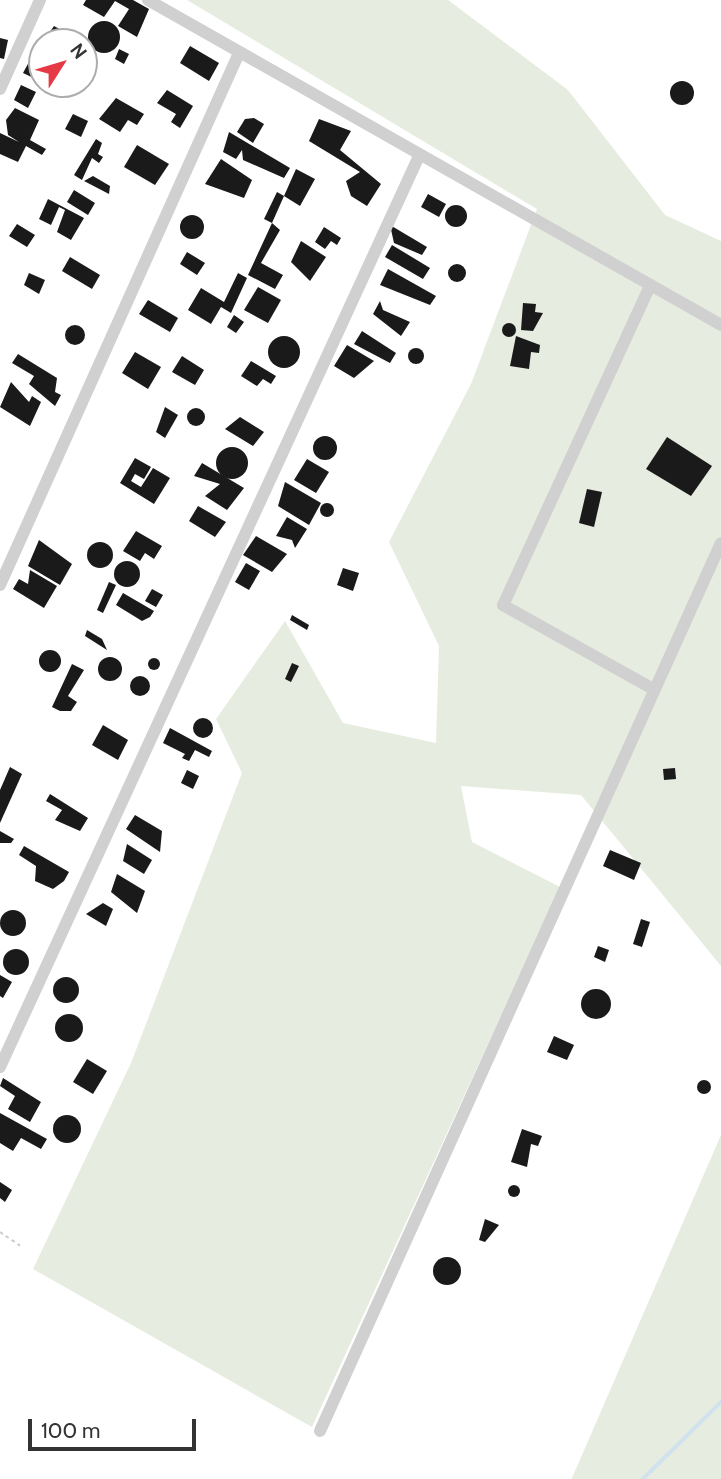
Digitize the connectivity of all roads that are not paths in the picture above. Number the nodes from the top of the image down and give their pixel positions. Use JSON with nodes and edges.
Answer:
{"nodes":[{"id":1,"x":40,"y":0,"type":"edge"},
{"id":2,"x":148,"y":0,"type":"edge"},
{"id":3,"x":239,"y":53,"type":"junction"},
{"id":4,"x":0,"y":89,"type":"edge"},
{"id":5,"x":419,"y":156,"type":"junction"},
{"id":6,"x":649,"y":288,"type":"junction"},
{"id":7,"x":721,"y":325,"type":"edge"},
{"id":8,"x":721,"y":543,"type":"edge"},
{"id":9,"x":0,"y":584,"type":"edge"},
{"id":10,"x":653,"y":689,"type":"junction"},
{"id":11,"x":0,"y":1067,"type":"edge"},
{"id":12,"x":320,"y":1431,"type":"dead end"}],
"edges":[{"from":1,"to":4,"type":"street"},
{"from":2,"to":3,"type":"street"},
{"from":3,"to":5,"type":"street"},
{"from":3,"to":9,"type":"street"},
{"from":5,"to":6,"type":"street"},
{"from":5,"to":11,"type":"street"},
{"from":6,"to":7,"type":"street"},
{"from":6,"to":10,"type":"street"},
{"from":8,"to":10,"type":"street"},
{"from":10,"to":12,"type":"street"}]}
